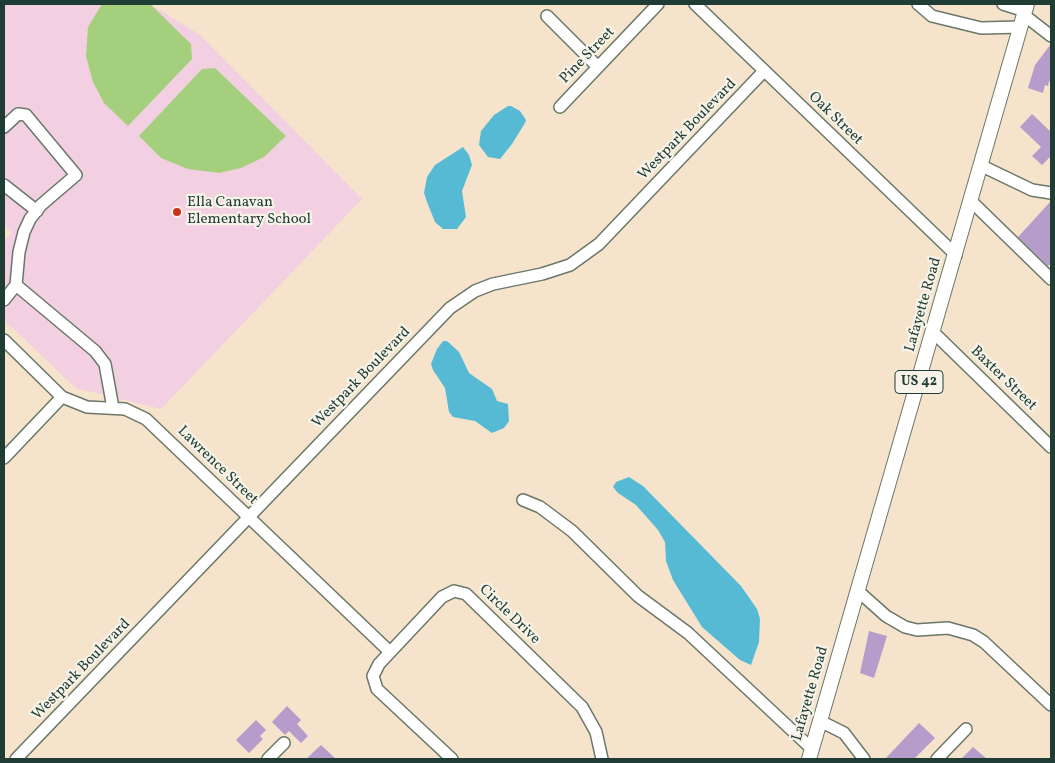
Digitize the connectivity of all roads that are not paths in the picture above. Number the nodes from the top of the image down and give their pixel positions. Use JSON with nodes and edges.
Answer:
{"nodes":[{"id":1,"x":658,"y":4,"type":"edge"},
{"id":2,"x":695,"y":4,"type":"edge"},
{"id":3,"x":918,"y":4,"type":"edge"},
{"id":4,"x":1003,"y":4,"type":"edge"},
{"id":5,"x":1021,"y":12,"type":"edge"},
{"id":6,"x":547,"y":16,"type":"dead end"},
{"id":7,"x":1051,"y":36,"type":"edge"},
{"id":8,"x":598,"y":67,"type":"junction"},
{"id":9,"x":764,"y":71,"type":"junction"},
{"id":10,"x":560,"y":107,"type":"dead end"},
{"id":11,"x":4,"y":128,"type":"edge"},
{"id":12,"x":982,"y":166,"type":"junction"},
{"id":13,"x":4,"y":185,"type":"edge"},
{"id":14,"x":1051,"y":193,"type":"edge"},
{"id":15,"x":972,"y":202,"type":"junction"},
{"id":16,"x":37,"y":211,"type":"junction"},
{"id":17,"x":956,"y":255,"type":"junction"},
{"id":18,"x":1051,"y":280,"type":"edge"},
{"id":19,"x":16,"y":286,"type":"junction"},
{"id":20,"x":4,"y":300,"type":"edge"},
{"id":21,"x":933,"y":332,"type":"junction"},
{"id":22,"x":4,"y":340,"type":"edge"},
{"id":23,"x":62,"y":397,"type":"junction"},
{"id":24,"x":113,"y":408,"type":"junction"},
{"id":25,"x":1051,"y":447,"type":"edge"},
{"id":26,"x":4,"y":458,"type":"edge"},
{"id":27,"x":523,"y":500,"type":"dead end"},
{"id":28,"x":250,"y":518,"type":"junction"},
{"id":29,"x":858,"y":591,"type":"junction"},
{"id":30,"x":390,"y":652,"type":"junction"},
{"id":31,"x":1051,"y":705,"type":"edge"},
{"id":32,"x":820,"y":721,"type":"junction"},
{"id":33,"x":966,"y":729,"type":"dead end"},
{"id":34,"x":284,"y":743,"type":"dead end"},
{"id":35,"x":811,"y":754,"type":"edge"},
{"id":36,"x":16,"y":759,"type":"edge"},
{"id":37,"x":268,"y":759,"type":"edge"},
{"id":38,"x":452,"y":759,"type":"edge"},
{"id":39,"x":602,"y":759,"type":"edge"},
{"id":40,"x":864,"y":759,"type":"edge"},
{"id":41,"x":937,"y":759,"type":"edge"}],
"edges":[{"from":1,"to":8,"type":"street","name":"Pine Street"},
{"from":2,"to":9,"type":"street","name":"Oak Street"},
{"from":3,"to":5,"type":"street"},
{"from":4,"to":5,"type":"street"},
{"from":5,"to":7,"type":"street"},
{"from":5,"to":12,"type":"main road","name":"Lafayette Road","number":"US 42"},
{"from":6,"to":8,"type":"street"},
{"from":8,"to":10,"type":"street","name":"Pine Street"},
{"from":9,"to":17,"type":"street","name":"Oak Street"},
{"from":9,"to":28,"type":"street","name":"Westpark Boulevard"},
{"from":11,"to":16,"type":"street"},
{"from":12,"to":14,"type":"street"},
{"from":12,"to":15,"type":"main road","name":"Lafayette Road","number":"US 42"},
{"from":13,"to":16,"type":"street"},
{"from":15,"to":17,"type":"main road","name":"Lafayette Road","number":"US 42"},
{"from":15,"to":18,"type":"street"},
{"from":16,"to":19,"type":"street"},
{"from":17,"to":21,"type":"main road","name":"Lafayette Road","number":"US 42"},
{"from":19,"to":20,"type":"street"},
{"from":19,"to":24,"type":"street"},
{"from":21,"to":25,"type":"street","name":"Baxter Street"},
{"from":21,"to":29,"type":"main road","name":"Lafayette Road","number":"US 42"},
{"from":22,"to":23,"type":"street","name":"Lawrence Street"},
{"from":23,"to":24,"type":"street","name":"Lawrence Street"},
{"from":23,"to":26,"type":"street"},
{"from":24,"to":28,"type":"street","name":"Lawrence Street"},
{"from":27,"to":35,"type":"street"},
{"from":28,"to":30,"type":"street","name":"Lawrence Street"},
{"from":28,"to":36,"type":"street","name":"Westpark Boulevard"},
{"from":29,"to":31,"type":"street"},
{"from":29,"to":32,"type":"main road","name":"Lafayette Road","number":"US 42"},
{"from":30,"to":38,"type":"street","name":"Circle Drive"},
{"from":30,"to":39,"type":"street","name":"Circle Drive"},
{"from":32,"to":35,"type":"main road","name":"Lafayette Road","number":"US 42"},
{"from":32,"to":40,"type":"street"},
{"from":33,"to":41,"type":"street"},
{"from":34,"to":37,"type":"street"}]}
